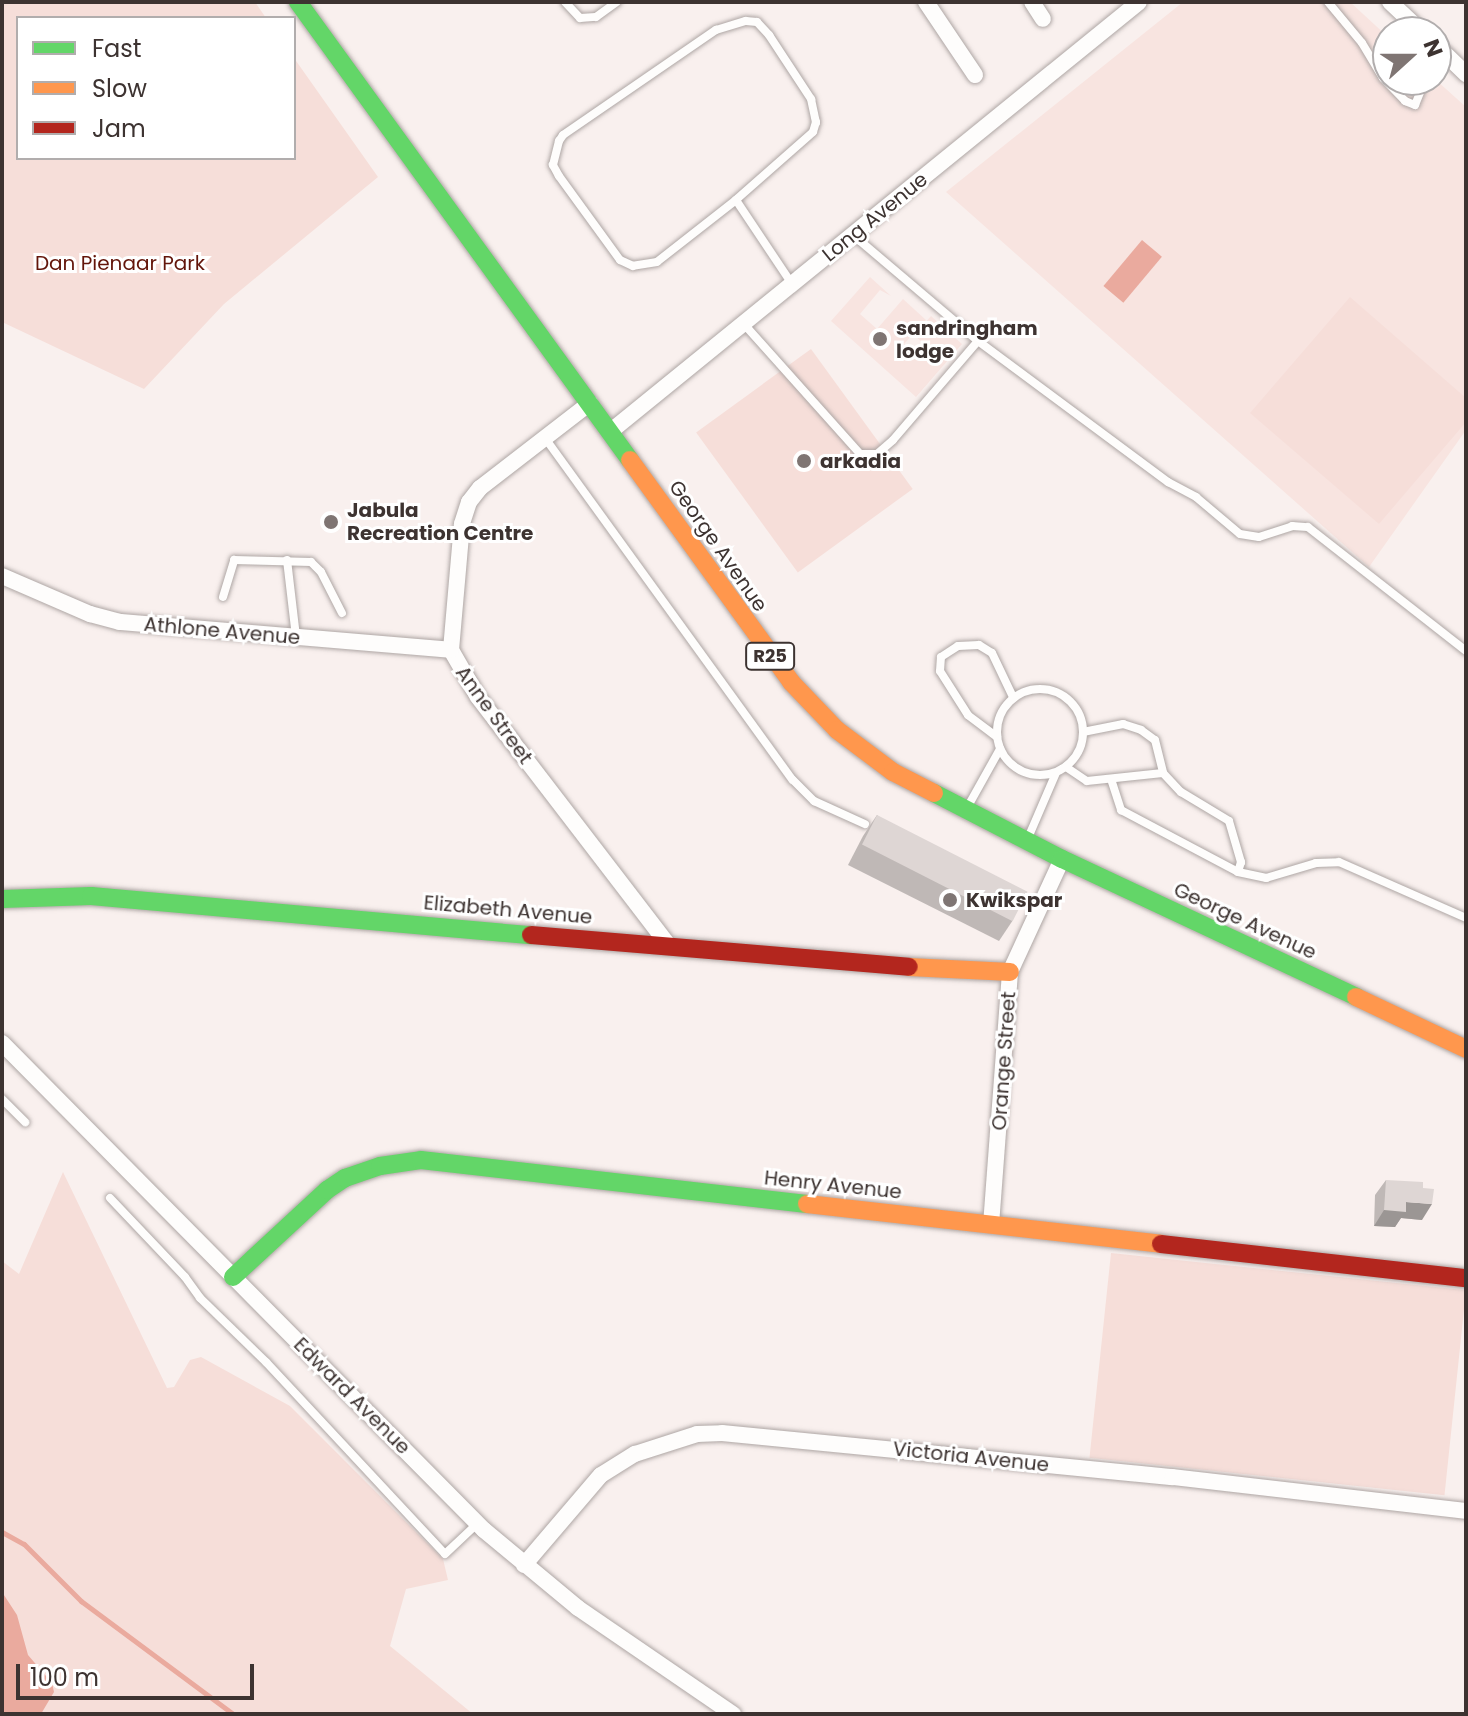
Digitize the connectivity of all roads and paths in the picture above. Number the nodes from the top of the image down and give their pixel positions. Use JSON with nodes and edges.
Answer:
{"nodes":[{"id":1,"x":298,"y":2,"type":"edge"},
{"id":2,"x":565,"y":2,"type":"edge"},
{"id":3,"x":617,"y":2,"type":"edge"},
{"id":4,"x":926,"y":2,"type":"edge"},
{"id":5,"x":1032,"y":2,"type":"edge"},
{"id":6,"x":1139,"y":2,"type":"edge"},
{"id":7,"x":1328,"y":2,"type":"edge"},
{"id":8,"x":1390,"y":2,"type":"edge"},
{"id":9,"x":1405,"y":16,"type":"edge"},
{"id":10,"x":1043,"y":19,"type":"dead end"},
{"id":11,"x":1372,"y":60,"type":"edge"},
{"id":12,"x":975,"y":75,"type":"dead end"},
{"id":13,"x":1400,"y":96,"type":"edge"},
{"id":14,"x":1419,"y":96,"type":"edge"},
{"id":15,"x":736,"y":200,"type":"junction"},
{"id":16,"x":852,"y":235,"type":"junction"},
{"id":17,"x":792,"y":284,"type":"junction"},
{"id":18,"x":743,"y":322,"type":"junction"},
{"id":19,"x":978,"y":341,"type":"junction"},
{"id":20,"x":590,"y":403,"type":"junction"},
{"id":21,"x":611,"y":431,"type":"junction"},
{"id":22,"x":545,"y":438,"type":"junction"},
{"id":23,"x":287,"y":560,"type":"junction"},
{"id":24,"x":2,"y":576,"type":"edge"},
{"id":25,"x":223,"y":597,"type":"dead end"},
{"id":26,"x":342,"y":613,"type":"dead end"},
{"id":27,"x":297,"y":637,"type":"junction"},
{"id":28,"x":451,"y":650,"type":"junction"},
{"id":29,"x":1466,"y":651,"type":"edge"},
{"id":30,"x":1013,"y":697,"type":"junction"},
{"id":31,"x":1083,"y":732,"type":"junction"},
{"id":32,"x":997,"y":737,"type":"junction"},
{"id":33,"x":1000,"y":749,"type":"junction"},
{"id":34,"x":1066,"y":767,"type":"junction"},
{"id":35,"x":1056,"y":773,"type":"junction"},
{"id":36,"x":1163,"y":773,"type":"junction"},
{"id":37,"x":1111,"y":779,"type":"junction"},
{"id":38,"x":966,"y":809,"type":"junction"},
{"id":39,"x":865,"y":824,"type":"dead end"},
{"id":40,"x":1028,"y":840,"type":"junction"},
{"id":41,"x":1062,"y":859,"type":"junction"},
{"id":42,"x":1238,"y":872,"type":"junction"},
{"id":43,"x":2,"y":899,"type":"edge"},
{"id":44,"x":1466,"y":918,"type":"edge"},
{"id":45,"x":668,"y":945,"type":"junction"},
{"id":46,"x":1010,"y":972,"type":"junction"},
{"id":47,"x":2,"y":1043,"type":"edge"},
{"id":48,"x":1466,"y":1049,"type":"edge"},
{"id":49,"x":2,"y":1099,"type":"edge"},
{"id":50,"x":25,"y":1122,"type":"dead end"},
{"id":51,"x":110,"y":1198,"type":"dead end"},
{"id":52,"x":991,"y":1225,"type":"junction"},
{"id":53,"x":233,"y":1277,"type":"junction"},
{"id":54,"x":1466,"y":1278,"type":"edge"},
{"id":55,"x":1466,"y":1511,"type":"edge"},
{"id":56,"x":478,"y":1523,"type":"junction"},
{"id":57,"x":524,"y":1565,"type":"junction"},
{"id":58,"x":733,"y":1714,"type":"edge"}],
"edges":[{"from":1,"to":20,"type":"street","name":"George Avenue","number":"R25"},
{"from":2,"to":3,"type":"lane"},
{"from":4,"to":12,"type":"street"},
{"from":5,"to":10,"type":"street"},
{"from":6,"to":16,"type":"street","name":"Long Avenue"},
{"from":7,"to":11,"type":"lane"},
{"from":8,"to":9,"type":"street"},
{"from":13,"to":14,"type":"lane"},
{"from":15,"to":15,"type":"lane"},
{"from":15,"to":17,"type":"lane"},
{"from":16,"to":17,"type":"street","name":"Long Avenue"},
{"from":16,"to":19,"type":"lane"},
{"from":17,"to":18,"type":"street","name":"Long Avenue"},
{"from":18,"to":19,"type":"lane"},
{"from":18,"to":21,"type":"street","name":"Long Avenue"},
{"from":19,"to":29,"type":"lane"},
{"from":20,"to":21,"type":"street","name":"George Avenue","number":"R25"},
{"from":20,"to":22,"type":"street","name":"Anne Street"},
{"from":21,"to":38,"type":"street","name":"George Avenue","number":"R25"},
{"from":22,"to":28,"type":"street","name":"Anne Street"},
{"from":22,"to":39,"type":"lane"},
{"from":23,"to":25,"type":"lane"},
{"from":23,"to":26,"type":"lane"},
{"from":23,"to":27,"type":"lane"},
{"from":24,"to":27,"type":"street","name":"Athlone Avenue"},
{"from":27,"to":28,"type":"street","name":"Athlone Avenue"},
{"from":28,"to":45,"type":"street","name":"Anne Street"},
{"from":30,"to":31,"type":"lane"},
{"from":30,"to":32,"type":"lane"},
{"from":30,"to":32,"type":"lane"},
{"from":31,"to":34,"type":"lane"},
{"from":31,"to":36,"type":"lane"},
{"from":32,"to":33,"type":"lane"},
{"from":33,"to":35,"type":"lane"},
{"from":33,"to":38,"type":"lane"},
{"from":34,"to":35,"type":"lane"},
{"from":34,"to":37,"type":"lane"},
{"from":35,"to":40,"type":"lane"},
{"from":36,"to":37,"type":"lane"},
{"from":36,"to":42,"type":"lane"},
{"from":37,"to":42,"type":"lane"},
{"from":38,"to":40,"type":"street","name":"George Avenue","number":"R25"},
{"from":40,"to":41,"type":"street","name":"George Avenue","number":"R25"},
{"from":41,"to":46,"type":"street","name":"Orange Street"},
{"from":41,"to":48,"type":"street","name":"George Avenue","number":"R25"},
{"from":42,"to":44,"type":"lane"},
{"from":43,"to":45,"type":"street","name":"Elizabeth Avenue"},
{"from":45,"to":46,"type":"street","name":"Elizabeth Avenue"},
{"from":46,"to":52,"type":"street","name":"Orange Street"},
{"from":47,"to":53,"type":"street","name":"Edward Avenue"},
{"from":49,"to":50,"type":"lane"},
{"from":51,"to":56,"type":"lane"},
{"from":52,"to":53,"type":"street","name":"Henry Avenue"},
{"from":52,"to":54,"type":"street","name":"Henry Avenue"},
{"from":53,"to":56,"type":"street","name":"Edward Avenue"},
{"from":55,"to":57,"type":"street","name":"Victoria Avenue"},
{"from":56,"to":57,"type":"street","name":"Edward Avenue"},
{"from":57,"to":58,"type":"street","name":"Edward Avenue"}]}
